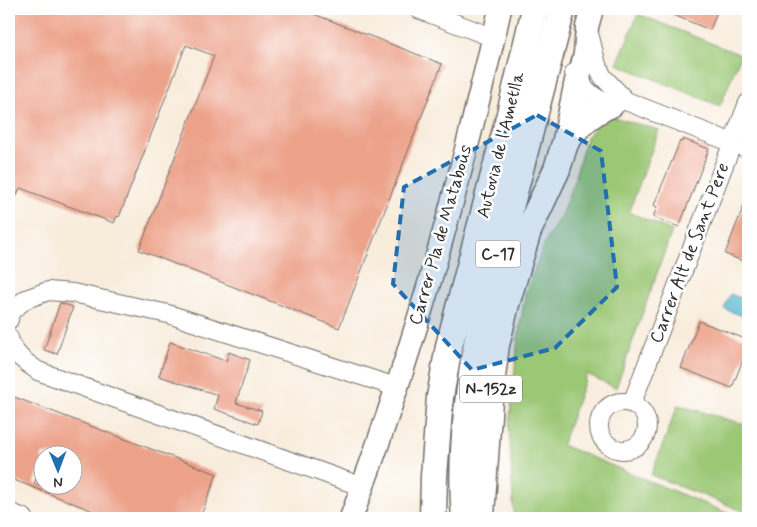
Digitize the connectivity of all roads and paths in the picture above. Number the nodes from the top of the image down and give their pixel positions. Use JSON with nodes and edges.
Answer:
{"nodes":[{"id":1,"x":418,"y":9,"type":"edge"},
{"id":2,"x":500,"y":9,"type":"edge"},
{"id":3,"x":520,"y":9,"type":"edge"},
{"id":4,"x":535,"y":9,"type":"edge"},
{"id":5,"x":562,"y":9,"type":"edge"},
{"id":6,"x":589,"y":18,"type":"edge"},
{"id":7,"x":494,"y":38,"type":"junction"},
{"id":8,"x":578,"y":81,"type":"junction"},
{"id":9,"x":619,"y":102,"type":"junction"},
{"id":10,"x":748,"y":103,"type":"edge"},
{"id":11,"x":508,"y":122,"type":"junction"},
{"id":12,"x":566,"y":140,"type":"junction"},
{"id":13,"x":741,"y":146,"type":"edge"},
{"id":14,"x":9,"y":320,"type":"edge"},
{"id":15,"x":9,"y":338,"type":"edge"},
{"id":16,"x":396,"y":387,"type":"junction"},
{"id":17,"x":632,"y":403,"type":"dead end"},
{"id":18,"x":363,"y":487,"type":"junction"},
{"id":19,"x":9,"y":512,"type":"edge"},
{"id":20,"x":24,"y":518,"type":"edge"},
{"id":21,"x":351,"y":518,"type":"edge"},
{"id":22,"x":433,"y":518,"type":"edge"},
{"id":23,"x":465,"y":518,"type":"edge"},
{"id":24,"x":481,"y":518,"type":"edge"}],
"edges":[{"from":1,"to":7,"type":"street"},
{"from":2,"to":7,"type":"main road","name":"Carrer Pla de Matabous"},
{"from":3,"to":11,"type":"highway"},
{"from":4,"to":11,"type":"highway","name":"Autovia de l'Ametlla","number":"C-17"},
{"from":5,"to":23,"type":"highway","name":"Autovia de l'Ametlla","number":"C-17"},
{"from":6,"to":8,"type":"main road","number":"N-152z"},
{"from":6,"to":9,"type":"street"},
{"from":7,"to":16,"type":"main road","name":"Carrer Pla de Matabous"},
{"from":8,"to":9,"type":"street"},
{"from":8,"to":12,"type":"highway","number":"N-152z"},
{"from":9,"to":12,"type":"highway"},
{"from":9,"to":13,"type":"street"},
{"from":10,"to":13,"type":"street","name":"Carrer Alt de Sant Pere"},
{"from":11,"to":22,"type":"highway","name":"Autovia de l'Ametlla","number":"C-17"},
{"from":12,"to":24,"type":"highway","number":"N-152z"},
{"from":13,"to":17,"type":"street","name":"Carrer Alt de Sant Pere"},
{"from":14,"to":16,"type":"street"},
{"from":15,"to":18,"type":"street"},
{"from":16,"to":18,"type":"main road","name":"Carrer Pla de Matabous"},
{"from":18,"to":21,"type":"main road","name":"Carrer Pla de Matabous"},
{"from":19,"to":20,"type":"street"}]}
